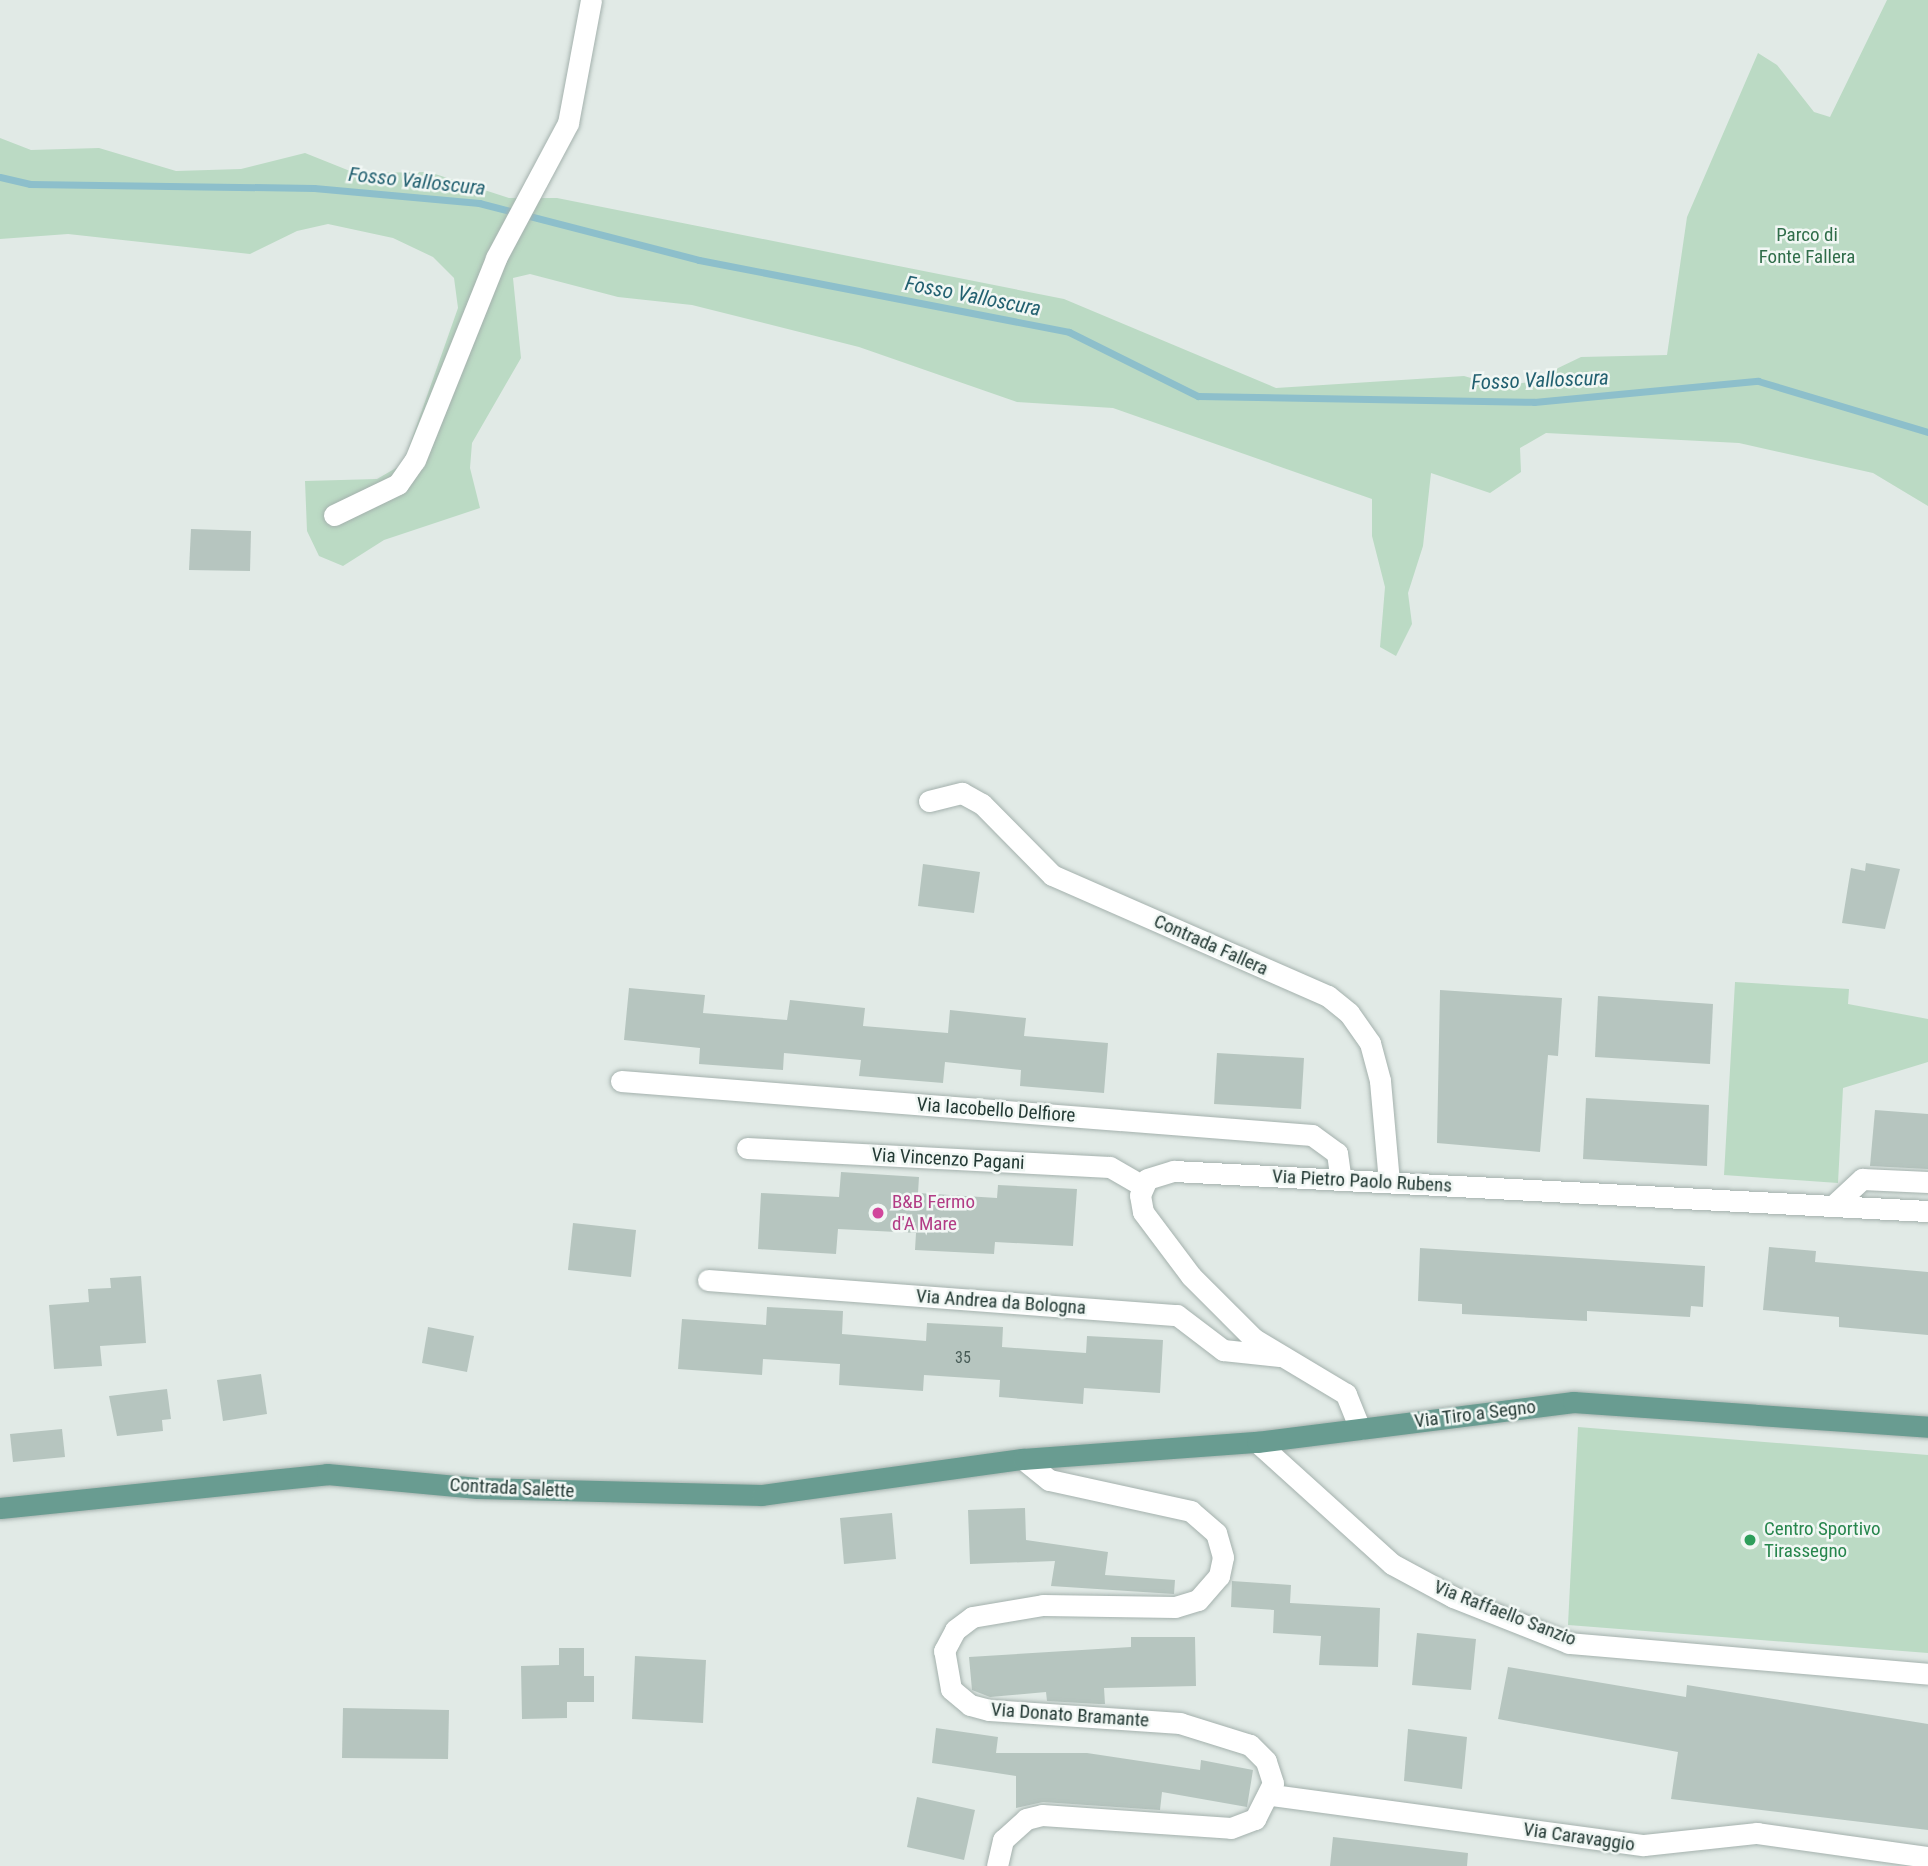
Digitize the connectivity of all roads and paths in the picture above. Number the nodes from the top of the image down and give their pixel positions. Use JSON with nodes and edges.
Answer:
{"nodes":[{"id":1,"x":591,"y":0,"type":"edge"},
{"id":2,"x":334,"y":515,"type":"dead end"},
{"id":3,"x":929,"y":801,"type":"dead end"},
{"id":4,"x":621,"y":1081,"type":"dead end"},
{"id":5,"x":747,"y":1148,"type":"dead end"},
{"id":6,"x":1341,"y":1180,"type":"junction"},
{"id":7,"x":1390,"y":1182,"type":"junction"},
{"id":8,"x":1928,"y":1182,"type":"edge"},
{"id":9,"x":1143,"y":1186,"type":"junction"},
{"id":10,"x":1833,"y":1206,"type":"junction"},
{"id":11,"x":1928,"y":1211,"type":"edge"},
{"id":12,"x":708,"y":1280,"type":"dead end"},
{"id":13,"x":1281,"y":1356,"type":"junction"},
{"id":14,"x":1928,"y":1427,"type":"edge"},
{"id":15,"x":1360,"y":1429,"type":"junction"},
{"id":16,"x":1257,"y":1442,"type":"junction"},
{"id":17,"x":1023,"y":1459,"type":"junction"},
{"id":18,"x":0,"y":1508,"type":"edge"},
{"id":19,"x":1928,"y":1674,"type":"edge"},
{"id":20,"x":1272,"y":1795,"type":"junction"},
{"id":21,"x":1928,"y":1857,"type":"edge"},
{"id":22,"x":997,"y":1866,"type":"edge"}],
"edges":[{"from":1,"to":2,"type":"street"},
{"from":3,"to":7,"type":"street","name":"Contrada Fallera"},
{"from":4,"to":6,"type":"street","name":"Via Iacobello Delfiore"},
{"from":5,"to":9,"type":"street","name":"Via Vincenzo Pagani"},
{"from":6,"to":7,"type":"street","name":"Via Pietro Paolo Rubens"},
{"from":6,"to":9,"type":"street","name":"Via Pietro Paolo Rubens"},
{"from":7,"to":10,"type":"street","name":"Via Pietro Paolo Rubens"},
{"from":8,"to":10,"type":"street"},
{"from":9,"to":13,"type":"street"},
{"from":10,"to":11,"type":"street","name":"Via Pietro Paolo Rubens"},
{"from":12,"to":13,"type":"street","name":"Via Andrea da Bologna"},
{"from":13,"to":15,"type":"street"},
{"from":14,"to":15,"type":"main road","name":"Via Tiro a Segno"},
{"from":15,"to":16,"type":"main road","name":"Via Tiro a Segno"},
{"from":16,"to":17,"type":"main road","name":"Via Tiro a Segno"},
{"from":16,"to":19,"type":"street","name":"Via Raffaello Sanzio"},
{"from":17,"to":18,"type":"main road","name":"Contrada Salette"},
{"from":17,"to":20,"type":"street","name":"Via Donato Bramante"},
{"from":20,"to":21,"type":"street","name":"Via Caravaggio"},
{"from":20,"to":22,"type":"street"}]}
